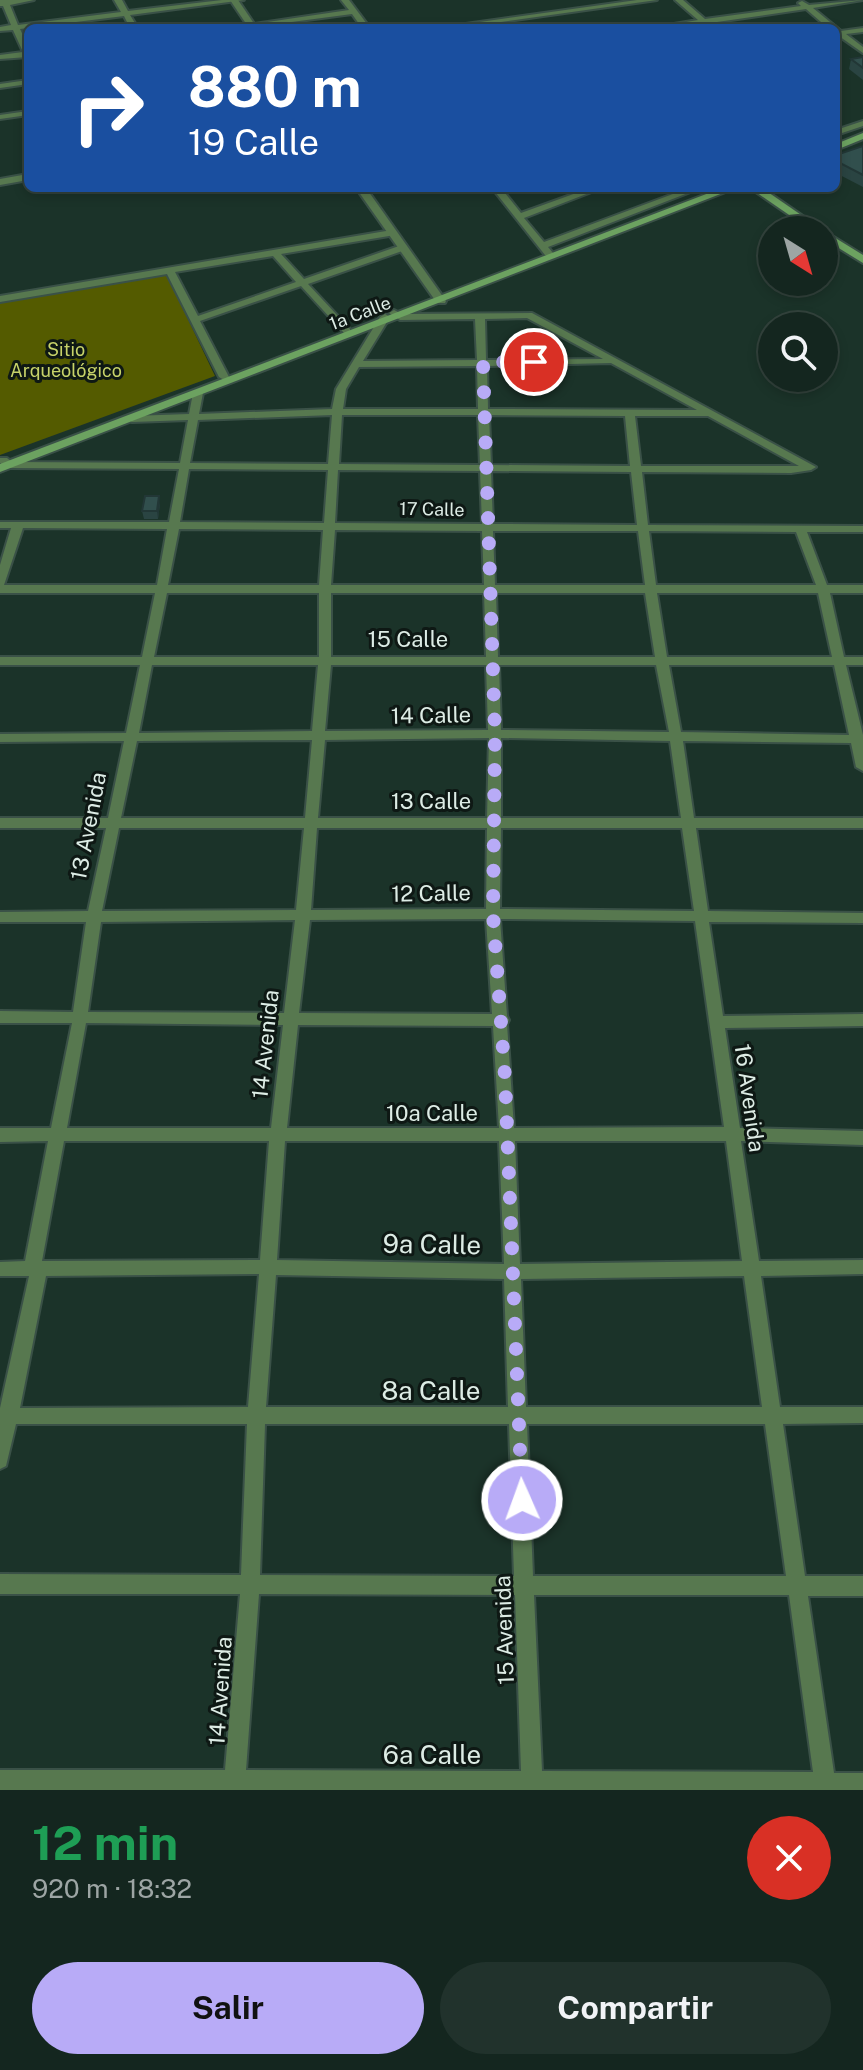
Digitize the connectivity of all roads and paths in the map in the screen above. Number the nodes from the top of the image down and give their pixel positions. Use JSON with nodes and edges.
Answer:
{"nodes":[{"id":1,"x":30,"y":0,"type":"edge"},
{"id":2,"x":118,"y":0,"type":"edge"},
{"id":3,"x":236,"y":0,"type":"edge"},
{"id":4,"x":345,"y":0,"type":"edge"},
{"id":5,"x":562,"y":0,"type":"edge"},
{"id":6,"x":653,"y":0,"type":"edge"},
{"id":7,"x":679,"y":0,"type":"edge"},
{"id":8,"x":798,"y":0,"type":"edge"},
{"id":9,"x":859,"y":0,"type":"edge"},
{"id":10,"x":3,"y":2,"type":"edge"},
{"id":11,"x":807,"y":7,"type":"junction"},
{"id":12,"x":574,"y":10,"type":"junction"},
{"id":13,"x":352,"y":12,"type":"junction"},
{"id":14,"x":126,"y":14,"type":"junction"},
{"id":15,"x":703,"y":21,"type":"junction"},
{"id":16,"x":41,"y":24,"type":"edge"},
{"id":17,"x":132,"y":24,"type":"edge"},
{"id":18,"x":250,"y":24,"type":"edge"},
{"id":19,"x":272,"y":24,"type":"edge"},
{"id":20,"x":362,"y":24,"type":"edge"},
{"id":21,"x":491,"y":24,"type":"edge"},
{"id":22,"x":682,"y":24,"type":"edge"},
{"id":23,"x":694,"y":24,"type":"edge"},
{"id":24,"x":706,"y":24,"type":"edge"},
{"id":25,"x":828,"y":24,"type":"edge"},
{"id":26,"x":24,"y":26,"type":"edge"},
{"id":27,"x":16,"y":27,"type":"junction"},
{"id":28,"x":0,"y":29,"type":"edge"},
{"id":29,"x":863,"y":30,"type":"edge"},
{"id":30,"x":840,"y":31,"type":"edge"},
{"id":31,"x":840,"y":34,"type":"edge"},
{"id":32,"x":24,"y":45,"type":"edge"},
{"id":33,"x":863,"y":51,"type":"edge"},
{"id":34,"x":24,"y":54,"type":"edge"},
{"id":35,"x":0,"y":57,"type":"edge"},
{"id":36,"x":24,"y":83,"type":"edge"},
{"id":37,"x":0,"y":86,"type":"edge"},
{"id":38,"x":24,"y":114,"type":"edge"},
{"id":39,"x":0,"y":117,"type":"edge"},
{"id":40,"x":863,"y":123,"type":"edge"},
{"id":41,"x":840,"y":132,"type":"edge"},
{"id":42,"x":863,"y":134,"type":"edge"},
{"id":43,"x":840,"y":143,"type":"edge"},
{"id":44,"x":24,"y":178,"type":"edge"},
{"id":45,"x":0,"y":182,"type":"edge"},
{"id":46,"x":364,"y":192,"type":"edge"},
{"id":47,"x":502,"y":192,"type":"edge"},
{"id":48,"x":587,"y":192,"type":"edge"},
{"id":49,"x":681,"y":192,"type":"edge"},
{"id":50,"x":706,"y":192,"type":"edge"},
{"id":51,"x":720,"y":192,"type":"edge"},
{"id":52,"x":761,"y":192,"type":"edge"},
{"id":53,"x":797,"y":216,"type":"edge"},
{"id":54,"x":518,"y":217,"type":"junction"},
{"id":55,"x":392,"y":233,"type":"junction"},
{"id":56,"x":838,"y":243,"type":"edge"},
{"id":57,"x":402,"y":248,"type":"junction"},
{"id":58,"x":549,"y":253,"type":"junction"},
{"id":59,"x":276,"y":254,"type":"junction"},
{"id":60,"x":863,"y":260,"type":"edge"},
{"id":61,"x":170,"y":271,"type":"junction"},
{"id":62,"x":302,"y":282,"type":"junction"},
{"id":63,"x":0,"y":299,"type":"edge"},
{"id":64,"x":438,"y":299,"type":"junction"},
{"id":65,"x":480,"y":317,"type":"junction"},
{"id":66,"x":390,"y":318,"type":"junction"},
{"id":67,"x":195,"y":320,"type":"junction"},
{"id":68,"x":347,"y":331,"type":"junction"},
{"id":69,"x":483,"y":362,"type":"junction"},
{"id":70,"x":611,"y":362,"type":"junction"},
{"id":71,"x":355,"y":364,"type":"junction"},
{"id":72,"x":224,"y":377,"type":"junction"},
{"id":73,"x":198,"y":393,"type":"junction"},
{"id":74,"x":337,"y":412,"type":"junction"},
{"id":75,"x":482,"y":412,"type":"junction"},
{"id":76,"x":630,"y":413,"type":"junction"},
{"id":77,"x":712,"y":413,"type":"junction"},
{"id":78,"x":194,"y":414,"type":"junction"},
{"id":79,"x":132,"y":419,"type":"junction"},
{"id":80,"x":3,"y":464,"type":"edge"},
{"id":81,"x":184,"y":467,"type":"junction"},
{"id":82,"x":485,"y":467,"type":"junction"},
{"id":83,"x":636,"y":467,"type":"junction"},
{"id":84,"x":335,"y":468,"type":"junction"},
{"id":85,"x":174,"y":524,"type":"junction"},
{"id":86,"x":0,"y":525,"type":"edge"},
{"id":87,"x":18,"y":525,"type":"junction"},
{"id":88,"x":329,"y":525,"type":"junction"},
{"id":89,"x":487,"y":528,"type":"junction"},
{"id":90,"x":640,"y":529,"type":"junction"},
{"id":91,"x":863,"y":529,"type":"edge"},
{"id":92,"x":801,"y":530,"type":"junction"},
{"id":93,"x":0,"y":586,"type":"edge"},
{"id":94,"x":162,"y":589,"type":"junction"},
{"id":95,"x":490,"y":589,"type":"junction"},
{"id":96,"x":649,"y":589,"type":"junction"},
{"id":97,"x":823,"y":589,"type":"junction"},
{"id":98,"x":863,"y":589,"type":"edge"},
{"id":99,"x":325,"y":590,"type":"junction"},
{"id":100,"x":325,"y":659,"type":"junction"},
{"id":101,"x":492,"y":659,"type":"junction"},
{"id":102,"x":660,"y":660,"type":"junction"},
{"id":103,"x":0,"y":661,"type":"edge"},
{"id":104,"x":145,"y":661,"type":"junction"},
{"id":105,"x":838,"y":661,"type":"junction"},
{"id":106,"x":863,"y":661,"type":"edge"},
{"id":107,"x":495,"y":734,"type":"junction"},
{"id":108,"x":130,"y":736,"type":"junction"},
{"id":109,"x":316,"y":736,"type":"junction"},
{"id":110,"x":676,"y":737,"type":"junction"},
{"id":111,"x":0,"y":738,"type":"edge"},
{"id":112,"x":860,"y":739,"type":"edge"},
{"id":113,"x":863,"y":767,"type":"edge"},
{"id":114,"x":495,"y":822,"type":"junction"},
{"id":115,"x":0,"y":823,"type":"edge"},
{"id":116,"x":113,"y":823,"type":"junction"},
{"id":117,"x":688,"y":823,"type":"junction"},
{"id":118,"x":863,"y":823,"type":"edge"},
{"id":119,"x":310,"y":824,"type":"junction"},
{"id":120,"x":493,"y":914,"type":"junction"},
{"id":121,"x":303,"y":916,"type":"junction"},
{"id":122,"x":700,"y":916,"type":"junction"},
{"id":123,"x":0,"y":917,"type":"edge"},
{"id":124,"x":94,"y":918,"type":"junction"},
{"id":125,"x":863,"y":918,"type":"edge"},
{"id":126,"x":290,"y":1016,"type":"junction"},
{"id":127,"x":0,"y":1017,"type":"edge"},
{"id":128,"x":80,"y":1018,"type":"junction"},
{"id":129,"x":502,"y":1020,"type":"junction"},
{"id":130,"x":863,"y":1020,"type":"edge"},
{"id":131,"x":716,"y":1022,"type":"junction"},
{"id":132,"x":58,"y":1134,"type":"junction"},
{"id":133,"x":278,"y":1134,"type":"junction"},
{"id":134,"x":733,"y":1134,"type":"junction"},
{"id":135,"x":0,"y":1135,"type":"edge"},
{"id":136,"x":507,"y":1135,"type":"junction"},
{"id":137,"x":863,"y":1138,"type":"edge"},
{"id":138,"x":749,"y":1266,"type":"junction"},
{"id":139,"x":269,"y":1267,"type":"junction"},
{"id":140,"x":863,"y":1267,"type":"edge"},
{"id":141,"x":35,"y":1268,"type":"junction"},
{"id":142,"x":0,"y":1269,"type":"edge"},
{"id":143,"x":513,"y":1272,"type":"junction"},
{"id":144,"x":771,"y":1414,"type":"junction"},
{"id":145,"x":519,"y":1415,"type":"junction"},
{"id":146,"x":863,"y":1415,"type":"edge"},
{"id":147,"x":3,"y":1416,"type":"edge"},
{"id":148,"x":256,"y":1417,"type":"junction"},
{"id":149,"x":0,"y":1460,"type":"edge"},
{"id":150,"x":0,"y":1584,"type":"edge"},
{"id":151,"x":250,"y":1585,"type":"junction"},
{"id":152,"x":525,"y":1585,"type":"junction"},
{"id":153,"x":796,"y":1585,"type":"junction"},
{"id":154,"x":863,"y":1586,"type":"edge"},
{"id":155,"x":0,"y":1780,"type":"edge"},
{"id":156,"x":863,"y":1783,"type":"edge"},
{"id":157,"x":235,"y":1786,"type":"edge"},
{"id":158,"x":532,"y":1786,"type":"edge"},
{"id":159,"x":825,"y":1786,"type":"edge"}],
"edges":[{"from":1,"to":10,"type":"street"},
{"from":2,"to":14,"type":"street"},
{"from":3,"to":14,"type":"street"},
{"from":3,"to":18,"type":"street"},
{"from":4,"to":13,"type":"street"},
{"from":5,"to":12,"type":"street"},
{"from":6,"to":12,"type":"street"},
{"from":7,"to":15,"type":"street"},
{"from":8,"to":11,"type":"street"},
{"from":9,"to":11,"type":"street"},
{"from":10,"to":27,"type":"street"},
{"from":11,"to":15,"type":"street"},
{"from":11,"to":25,"type":"street"},
{"from":12,"to":21,"type":"street"},
{"from":13,"to":19,"type":"street"},
{"from":13,"to":20,"type":"street"},
{"from":14,"to":16,"type":"street"},
{"from":14,"to":17,"type":"street"},
{"from":15,"to":22,"type":"street"},
{"from":15,"to":23,"type":"street"},
{"from":15,"to":24,"type":"street"},
{"from":26,"to":27,"type":"street"},
{"from":27,"to":28,"type":"street"},
{"from":27,"to":32,"type":"street"},
{"from":29,"to":30,"type":"street"},
{"from":31,"to":33,"type":"street"},
{"from":34,"to":35,"type":"street"},
{"from":36,"to":37,"type":"street"},
{"from":38,"to":39,"type":"street"},
{"from":40,"to":41,"type":"street"},
{"from":42,"to":43,"type":"main road"},
{"from":44,"to":45,"type":"street"},
{"from":46,"to":55,"type":"street"},
{"from":47,"to":54,"type":"street"},
{"from":48,"to":54,"type":"street"},
{"from":49,"to":58,"type":"street","name":"1a Calle"},
{"from":50,"to":58,"type":"main road","name":"1a Calle"},
{"from":51,"to":58,"type":"main road","name":"1a Calle"},
{"from":52,"to":53,"type":"main road"},
{"from":54,"to":58,"type":"street"},
{"from":55,"to":57,"type":"street"},
{"from":55,"to":59,"type":"street"},
{"from":56,"to":60,"type":"main road"},
{"from":57,"to":62,"type":"street"},
{"from":57,"to":64,"type":"street"},
{"from":58,"to":64,"type":"main road","name":"1a Calle"},
{"from":59,"to":61,"type":"street"},
{"from":59,"to":62,"type":"street"},
{"from":61,"to":63,"type":"street"},
{"from":61,"to":67,"type":"street"},
{"from":62,"to":67,"type":"street"},
{"from":62,"to":68,"type":"street"},
{"from":64,"to":66,"type":"main road","name":"1a Calle"},
{"from":65,"to":66,"type":"street"},
{"from":65,"to":69,"type":"street","name":"15 Avenida"},
{"from":65,"to":70,"type":"street"},
{"from":66,"to":68,"type":"main road","name":"1a Calle"},
{"from":66,"to":71,"type":"street","name":"14 Avenida"},
{"from":66,"to":73,"type":"main road","name":"1a Calle"},
{"from":67,"to":72,"type":"street"},
{"from":68,"to":72,"type":"main road","name":"1a Calle"},
{"from":69,"to":70,"type":"street"},
{"from":69,"to":71,"type":"street"},
{"from":69,"to":75,"type":"street","name":"15 Avenida"},
{"from":70,"to":77,"type":"street"},
{"from":71,"to":74,"type":"street","name":"14 Avenida"},
{"from":72,"to":80,"type":"main road","name":"1a Calle"},
{"from":73,"to":78,"type":"street","name":"13 Avenida"},
{"from":73,"to":79,"type":"main road","name":"1a Calle"},
{"from":74,"to":75,"type":"street"},
{"from":74,"to":78,"type":"street"},
{"from":74,"to":84,"type":"street","name":"14 Avenida"},
{"from":75,"to":76,"type":"street"},
{"from":75,"to":82,"type":"street","name":"15 Avenida"},
{"from":76,"to":77,"type":"street"},
{"from":76,"to":83,"type":"street","name":"16 Avenida"},
{"from":77,"to":83,"type":"street"},
{"from":78,"to":79,"type":"street"},
{"from":78,"to":81,"type":"street","name":"13 Avenida"},
{"from":79,"to":80,"type":"main road","name":"1a Calle"},
{"from":80,"to":81,"type":"street"},
{"from":81,"to":84,"type":"street"},
{"from":81,"to":85,"type":"street","name":"13 Avenida"},
{"from":82,"to":83,"type":"street"},
{"from":82,"to":84,"type":"street"},
{"from":82,"to":89,"type":"street","name":"15 Avenida"},
{"from":83,"to":90,"type":"street","name":"16 Avenida"},
{"from":84,"to":88,"type":"street","name":"14 Avenida"},
{"from":85,"to":87,"type":"street","name":"17 Calle"},
{"from":85,"to":88,"type":"street","name":"17 Calle"},
{"from":85,"to":94,"type":"street","name":"13 Avenida"},
{"from":86,"to":87,"type":"street","name":"17 Calle"},
{"from":87,"to":93,"type":"street"},
{"from":88,"to":89,"type":"street","name":"17 Calle"},
{"from":88,"to":99,"type":"street","name":"14 Avenida"},
{"from":89,"to":90,"type":"street","name":"17 Calle"},
{"from":89,"to":95,"type":"street","name":"15 Avenida"},
{"from":90,"to":92,"type":"street","name":"17 Calle"},
{"from":90,"to":96,"type":"street","name":"16 Avenida"},
{"from":91,"to":92,"type":"street","name":"17 Calle"},
{"from":92,"to":97,"type":"street"},
{"from":93,"to":94,"type":"street"},
{"from":94,"to":99,"type":"street"},
{"from":94,"to":104,"type":"street","name":"13 Avenida"},
{"from":95,"to":96,"type":"street"},
{"from":95,"to":99,"type":"street"},
{"from":95,"to":101,"type":"street","name":"15 Avenida"},
{"from":96,"to":97,"type":"street"},
{"from":96,"to":102,"type":"street","name":"16 Avenida"},
{"from":97,"to":98,"type":"street"},
{"from":97,"to":105,"type":"street"},
{"from":99,"to":100,"type":"street","name":"14 Avenida"},
{"from":100,"to":101,"type":"street","name":"15 Calle"},
{"from":100,"to":104,"type":"street","name":"15 Calle"},
{"from":100,"to":109,"type":"street","name":"14 Avenida"},
{"from":101,"to":102,"type":"street","name":"15 Calle"},
{"from":101,"to":107,"type":"street","name":"15 Avenida"},
{"from":102,"to":105,"type":"street","name":"15 Calle"},
{"from":102,"to":110,"type":"street","name":"16 Avenida"},
{"from":103,"to":104,"type":"street","name":"15 Calle"},
{"from":104,"to":108,"type":"street","name":"13 Avenida"},
{"from":105,"to":106,"type":"street","name":"15 Calle"},
{"from":105,"to":112,"type":"street"},
{"from":107,"to":109,"type":"street","name":"14 Calle"},
{"from":107,"to":110,"type":"street","name":"14 Calle"},
{"from":107,"to":114,"type":"street","name":"15 Avenida"},
{"from":108,"to":109,"type":"street","name":"14 Calle"},
{"from":108,"to":111,"type":"street","name":"14 Calle"},
{"from":108,"to":116,"type":"street","name":"13 Avenida"},
{"from":109,"to":119,"type":"street","name":"14 Avenida"},
{"from":110,"to":112,"type":"street","name":"14 Calle"},
{"from":110,"to":117,"type":"street","name":"16 Avenida"},
{"from":112,"to":113,"type":"street"},
{"from":114,"to":117,"type":"street","name":"13 Calle"},
{"from":114,"to":119,"type":"street","name":"13 Calle"},
{"from":114,"to":120,"type":"street","name":"15 Avenida"},
{"from":115,"to":116,"type":"street","name":"13 Calle"},
{"from":116,"to":119,"type":"street","name":"13 Calle"},
{"from":116,"to":124,"type":"street","name":"13 Avenida"},
{"from":117,"to":118,"type":"street","name":"13 Calle"},
{"from":117,"to":122,"type":"street","name":"16 Avenida"},
{"from":119,"to":121,"type":"street","name":"14 Avenida"},
{"from":120,"to":121,"type":"street","name":"12 Calle"},
{"from":120,"to":122,"type":"street","name":"12 Calle"},
{"from":120,"to":129,"type":"street","name":"15 Avenida"},
{"from":121,"to":124,"type":"street","name":"12 Calle"},
{"from":121,"to":126,"type":"street","name":"14 Avenida"},
{"from":122,"to":125,"type":"street","name":"12 Calle"},
{"from":122,"to":131,"type":"street","name":"16 Avenida"},
{"from":123,"to":124,"type":"street","name":"12 Calle"},
{"from":124,"to":128,"type":"street","name":"13 Avenida"},
{"from":126,"to":128,"type":"street"},
{"from":126,"to":129,"type":"street"},
{"from":126,"to":133,"type":"street","name":"14 Avenida"},
{"from":127,"to":128,"type":"street"},
{"from":128,"to":132,"type":"street","name":"13 Avenida"},
{"from":129,"to":136,"type":"street","name":"15 Avenida"},
{"from":130,"to":131,"type":"street"},
{"from":131,"to":134,"type":"street","name":"16 Avenida"},
{"from":132,"to":133,"type":"street","name":"10a Calle"},
{"from":132,"to":135,"type":"street","name":"10a Calle"},
{"from":132,"to":141,"type":"street","name":"13 Avenida"},
{"from":133,"to":136,"type":"street","name":"10a Calle"},
{"from":133,"to":139,"type":"street","name":"14 Avenida"},
{"from":134,"to":136,"type":"street","name":"10a Calle"},
{"from":134,"to":137,"type":"street","name":"10a Calle"},
{"from":134,"to":138,"type":"street","name":"16 Avenida"},
{"from":136,"to":143,"type":"street","name":"15 Avenida"},
{"from":138,"to":140,"type":"street","name":"9a Calle"},
{"from":138,"to":143,"type":"street","name":"9a Calle"},
{"from":138,"to":144,"type":"street","name":"16 Avenida"},
{"from":139,"to":141,"type":"street","name":"9a Calle"},
{"from":139,"to":143,"type":"street","name":"9a Calle"},
{"from":139,"to":148,"type":"street","name":"14 Avenida"},
{"from":141,"to":142,"type":"street","name":"9a Calle"},
{"from":141,"to":147,"type":"street","name":"13 Avenida"},
{"from":143,"to":145,"type":"street","name":"15 Avenida"},
{"from":144,"to":145,"type":"street","name":"8a Calle"},
{"from":144,"to":146,"type":"street","name":"8a Calle"},
{"from":144,"to":153,"type":"street","name":"16 Avenida"},
{"from":145,"to":148,"type":"street","name":"8a Calle"},
{"from":145,"to":152,"type":"street","name":"15 Avenida"},
{"from":147,"to":148,"type":"street","name":"8a Calle"},
{"from":147,"to":149,"type":"street","name":"13 Avenida"},
{"from":148,"to":151,"type":"street","name":"14 Avenida"},
{"from":150,"to":151,"type":"street"},
{"from":151,"to":152,"type":"street"},
{"from":151,"to":157,"type":"street","name":"14 Avenida"},
{"from":152,"to":153,"type":"street"},
{"from":152,"to":158,"type":"street","name":"15 Avenida"},
{"from":153,"to":154,"type":"street"},
{"from":153,"to":159,"type":"street","name":"16 Avenida"},
{"from":155,"to":157,"type":"street","name":"6a Calle"},
{"from":156,"to":159,"type":"street","name":"6a Calle"},
{"from":157,"to":158,"type":"street","name":"6a Calle"},
{"from":158,"to":159,"type":"street","name":"6a Calle"}]}
